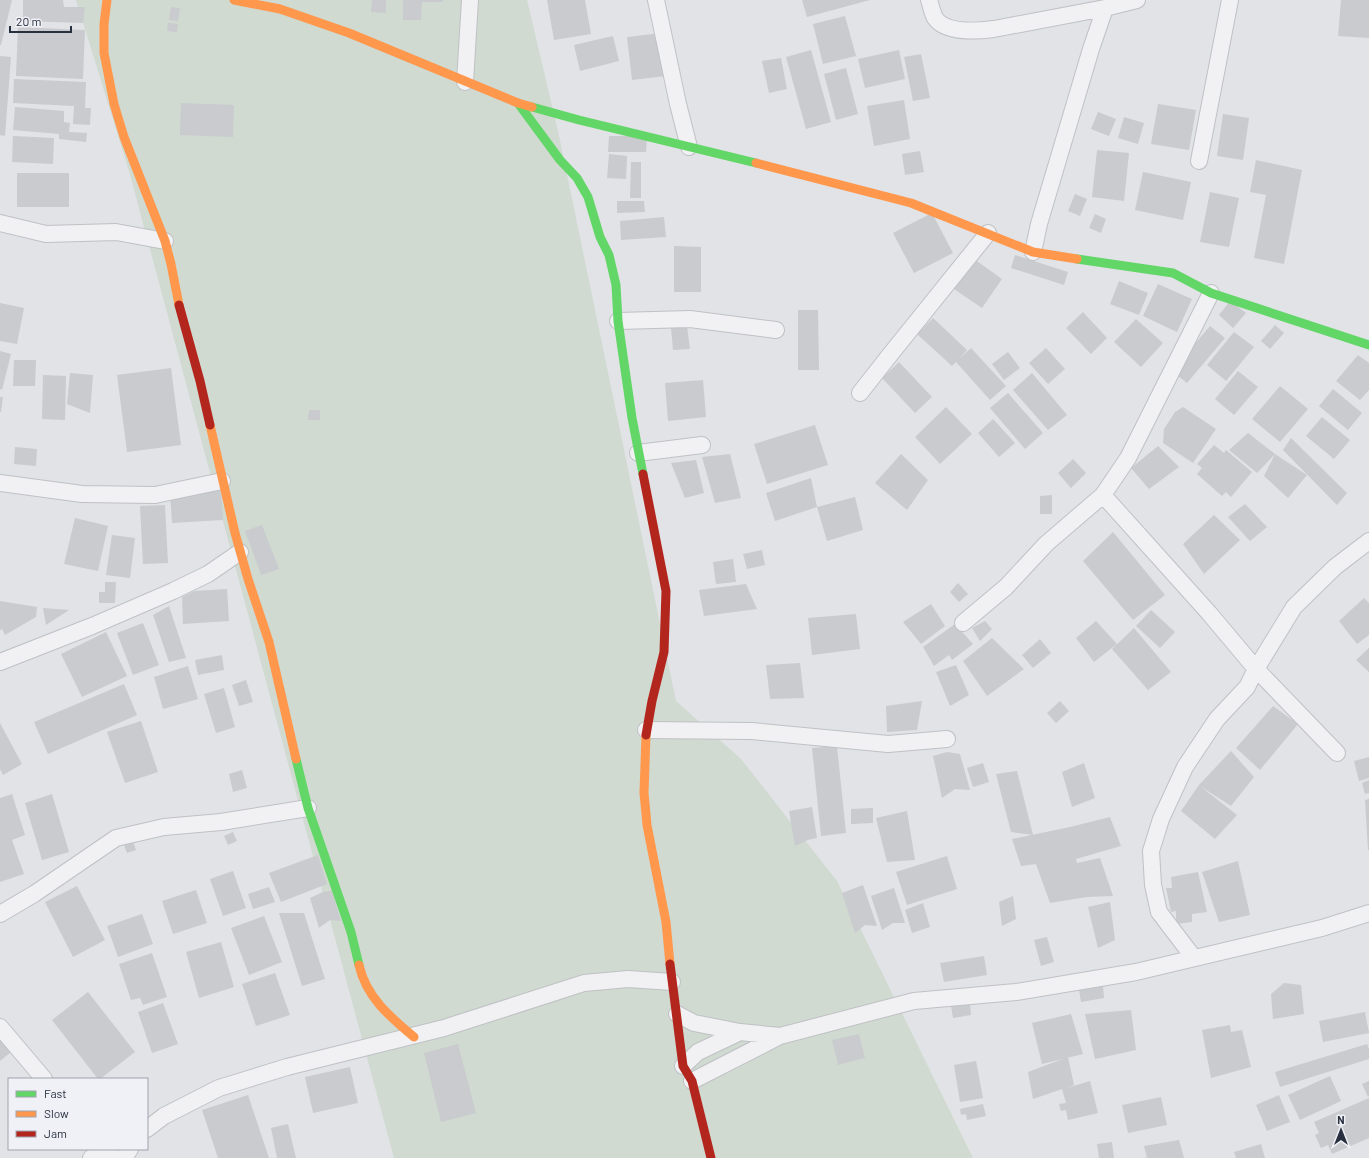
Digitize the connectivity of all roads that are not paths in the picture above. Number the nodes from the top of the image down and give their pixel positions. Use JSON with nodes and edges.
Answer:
{"nodes":[{"id":1,"x":107,"y":0,"type":"edge"},
{"id":2,"x":234,"y":0,"type":"edge"},
{"id":3,"x":470,"y":0,"type":"edge"},
{"id":4,"x":656,"y":0,"type":"edge"},
{"id":5,"x":929,"y":0,"type":"edge"},
{"id":6,"x":1137,"y":0,"type":"edge"},
{"id":7,"x":1230,"y":0,"type":"edge"},
{"id":8,"x":283,"y":4,"type":"edge"},
{"id":9,"x":1105,"y":8,"type":"junction"},
{"id":10,"x":465,"y":82,"type":"junction"},
{"id":11,"x":518,"y":103,"type":"junction"},
{"id":12,"x":689,"y":147,"type":"junction"},
{"id":13,"x":1199,"y":161,"type":"dead end"},
{"id":14,"x":0,"y":223,"type":"edge"},
{"id":15,"x":988,"y":233,"type":"junction"},
{"id":16,"x":165,"y":241,"type":"junction"},
{"id":17,"x":1033,"y":252,"type":"junction"},
{"id":18,"x":1212,"y":293,"type":"junction"},
{"id":19,"x":618,"y":321,"type":"junction"},
{"id":20,"x":776,"y":330,"type":"dead end"},
{"id":21,"x":1369,"y":345,"type":"edge"},
{"id":22,"x":860,"y":393,"type":"dead end"},
{"id":23,"x":702,"y":445,"type":"dead end"},
{"id":24,"x":638,"y":454,"type":"junction"},
{"id":25,"x":222,"y":481,"type":"junction"},
{"id":26,"x":0,"y":483,"type":"edge"},
{"id":27,"x":1103,"y":495,"type":"junction"},
{"id":28,"x":1369,"y":541,"type":"edge"},
{"id":29,"x":240,"y":552,"type":"junction"},
{"id":30,"x":963,"y":623,"type":"dead end"},
{"id":31,"x":0,"y":662,"type":"edge"},
{"id":32,"x":1256,"y":669,"type":"junction"},
{"id":33,"x":646,"y":730,"type":"junction"},
{"id":34,"x":947,"y":739,"type":"dead end"},
{"id":35,"x":1337,"y":753,"type":"dead end"},
{"id":36,"x":308,"y":808,"type":"junction"},
{"id":37,"x":1369,"y":913,"type":"edge"},
{"id":38,"x":0,"y":914,"type":"edge"},
{"id":39,"x":1194,"y":958,"type":"junction"},
{"id":40,"x":672,"y":982,"type":"junction"},
{"id":41,"x":677,"y":1014,"type":"junction"},
{"id":42,"x":0,"y":1027,"type":"edge"},
{"id":43,"x":740,"y":1032,"type":"junction"},
{"id":44,"x":414,"y":1036,"type":"junction"},
{"id":45,"x":780,"y":1036,"type":"junction"},
{"id":46,"x":683,"y":1066,"type":"junction"},
{"id":47,"x":43,"y":1078,"type":"edge"},
{"id":48,"x":692,"y":1081,"type":"junction"},
{"id":49,"x":148,"y":1128,"type":"edge"},
{"id":50,"x":93,"y":1154,"type":"edge"},
{"id":51,"x":116,"y":1158,"type":"edge"},
{"id":52,"x":711,"y":1158,"type":"edge"}],
"edges":[{"from":1,"to":16,"type":"street"},
{"from":2,"to":8,"type":"street"},
{"from":3,"to":10,"type":"street"},
{"from":4,"to":12,"type":"street"},
{"from":5,"to":9,"type":"street"},
{"from":6,"to":9,"type":"street"},
{"from":7,"to":13,"type":"street"},
{"from":8,"to":10,"type":"street"},
{"from":9,"to":17,"type":"street"},
{"from":10,"to":11,"type":"street"},
{"from":11,"to":12,"type":"street"},
{"from":11,"to":19,"type":"street"},
{"from":12,"to":15,"type":"street"},
{"from":14,"to":16,"type":"street"},
{"from":15,"to":17,"type":"street"},
{"from":15,"to":22,"type":"street"},
{"from":16,"to":25,"type":"street"},
{"from":17,"to":18,"type":"street"},
{"from":18,"to":21,"type":"street"},
{"from":18,"to":27,"type":"street"},
{"from":19,"to":20,"type":"street"},
{"from":19,"to":24,"type":"street"},
{"from":23,"to":24,"type":"street"},
{"from":24,"to":33,"type":"street"},
{"from":25,"to":26,"type":"street"},
{"from":25,"to":29,"type":"street"},
{"from":27,"to":30,"type":"street"},
{"from":27,"to":32,"type":"street"},
{"from":28,"to":32,"type":"street"},
{"from":29,"to":31,"type":"street"},
{"from":29,"to":36,"type":"street"},
{"from":32,"to":35,"type":"street"},
{"from":32,"to":39,"type":"street"},
{"from":33,"to":34,"type":"street"},
{"from":33,"to":40,"type":"street"},
{"from":36,"to":38,"type":"street"},
{"from":36,"to":44,"type":"street"},
{"from":37,"to":39,"type":"street"},
{"from":39,"to":45,"type":"street"},
{"from":40,"to":41,"type":"street"},
{"from":40,"to":44,"type":"street"},
{"from":41,"to":43,"type":"street"},
{"from":41,"to":46,"type":"street"},
{"from":42,"to":47,"type":"street"},
{"from":43,"to":45,"type":"street"},
{"from":43,"to":46,"type":"street"},
{"from":44,"to":49,"type":"street"},
{"from":45,"to":48,"type":"street"},
{"from":46,"to":48,"type":"street"},
{"from":48,"to":52,"type":"street"},
{"from":50,"to":51,"type":"street"}]}
